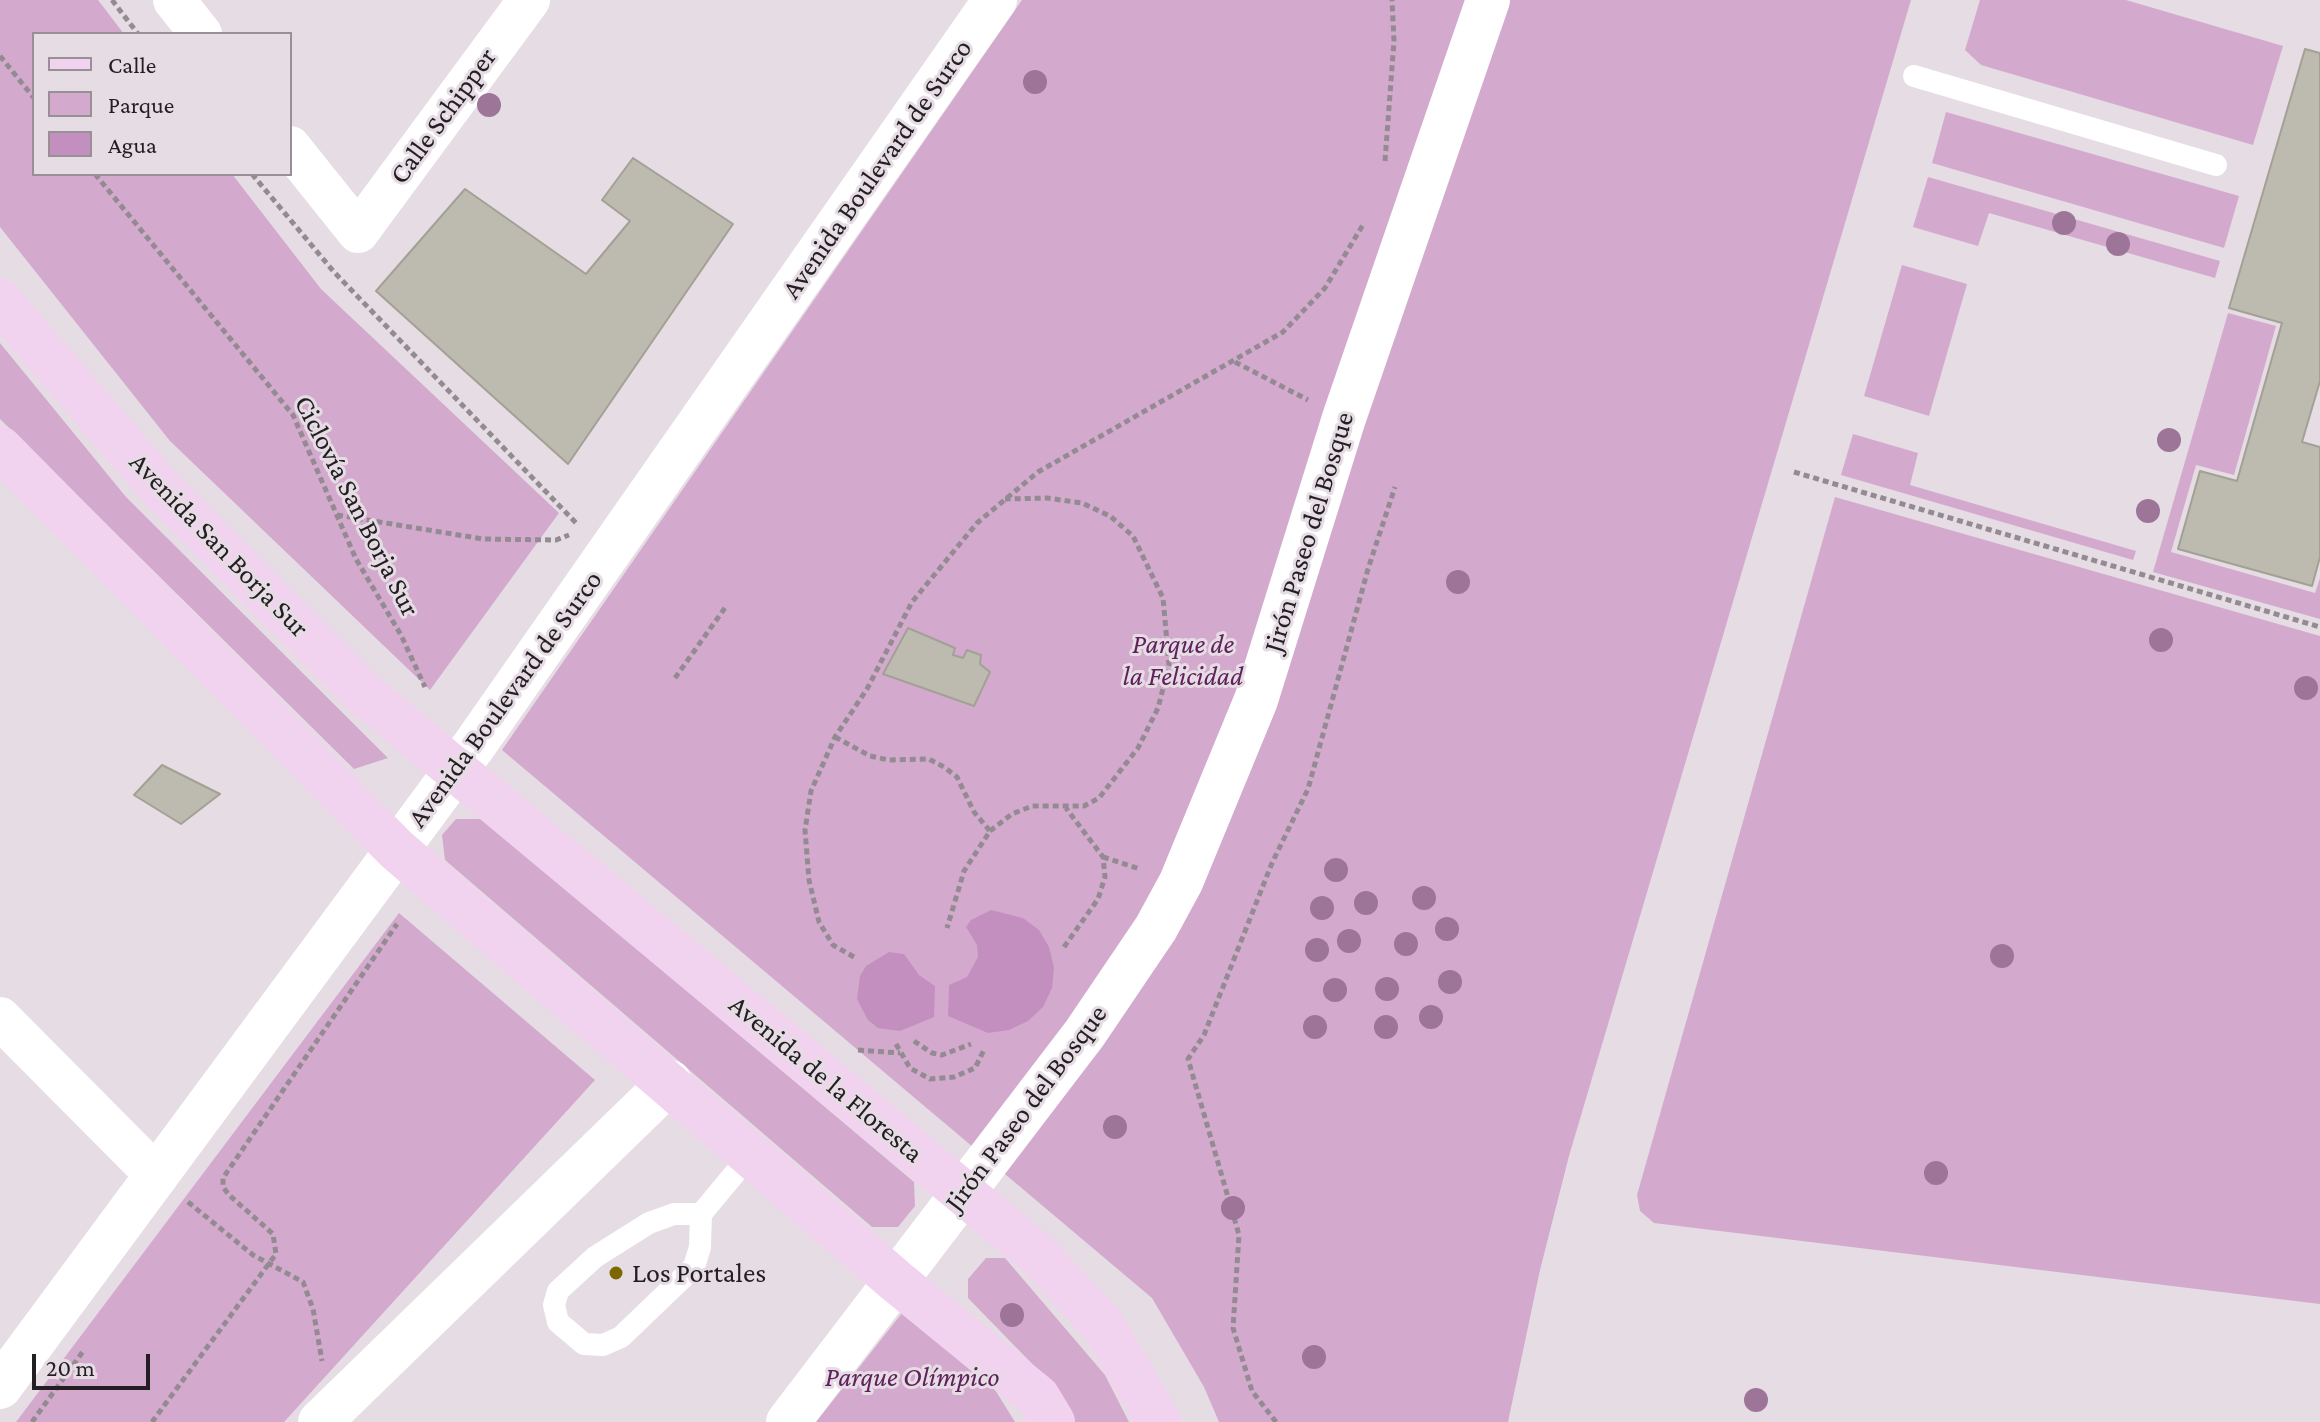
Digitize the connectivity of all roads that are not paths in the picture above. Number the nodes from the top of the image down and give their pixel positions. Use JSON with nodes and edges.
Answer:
{"nodes":[{"id":1,"x":174,"y":0,"type":"edge"},
{"id":2,"x":529,"y":0,"type":"edge"},
{"id":3,"x":995,"y":0,"type":"edge"},
{"id":4,"x":1488,"y":0,"type":"edge"},
{"id":5,"x":199,"y":32,"type":"edge"},
{"id":6,"x":1914,"y":76,"type":"dead end"},
{"id":7,"x":292,"y":150,"type":"edge"},
{"id":8,"x":2216,"y":165,"type":"dead end"},
{"id":9,"x":0,"y":301,"type":"edge"},
{"id":10,"x":0,"y":448,"type":"edge"},
{"id":11,"x":454,"y":772,"type":"junction"},
{"id":12,"x":396,"y":849,"type":"junction"},
{"id":13,"x":0,"y":1018,"type":"edge"},
{"id":14,"x":670,"y":1082,"type":"junction"},
{"id":15,"x":751,"y":1154,"type":"junction"},
{"id":16,"x":157,"y":1176,"type":"junction"},
{"id":17,"x":963,"y":1192,"type":"junction"},
{"id":18,"x":701,"y":1214,"type":"junction"},
{"id":19,"x":896,"y":1281,"type":"junction"},
{"id":20,"x":0,"y":1387,"type":"edge"},
{"id":21,"x":326,"y":1415,"type":"edge"},
{"id":22,"x":788,"y":1422,"type":"edge"},
{"id":23,"x":1053,"y":1422,"type":"edge"},
{"id":24,"x":1159,"y":1422,"type":"edge"}],
"edges":[{"from":1,"to":5,"type":"street"},
{"from":2,"to":7,"type":"street","name":"Calle Schipper"},
{"from":3,"to":11,"type":"street","name":"Avenida Boulevard de Surco"},
{"from":4,"to":17,"type":"street","name":"Jirón Paseo del Bosque"},
{"from":6,"to":8,"type":"lane"},
{"from":9,"to":11,"type":"main road","name":"Avenida San Borja Sur"},
{"from":10,"to":12,"type":"main road"},
{"from":11,"to":12,"type":"street","name":"Avenida Boulevard de Surco"},
{"from":11,"to":17,"type":"main road","name":"Avenida de la Floresta"},
{"from":12,"to":14,"type":"main road"},
{"from":12,"to":16,"type":"street","name":"Avenida Boulevard de Surco"},
{"from":13,"to":16,"type":"street"},
{"from":14,"to":15,"type":"main road"},
{"from":14,"to":21,"type":"street"},
{"from":15,"to":18,"type":"lane"},
{"from":15,"to":19,"type":"main road"},
{"from":16,"to":20,"type":"street","name":"Avenida Boulevard de Surco"},
{"from":17,"to":19,"type":"street","name":"Jirón Paseo del Bosque"},
{"from":17,"to":24,"type":"main road","name":"Avenida de la Floresta"},
{"from":18,"to":18,"type":"lane"},
{"from":19,"to":22,"type":"street","name":"Jirón Paseo del Bosque"},
{"from":19,"to":23,"type":"main road"}]}
